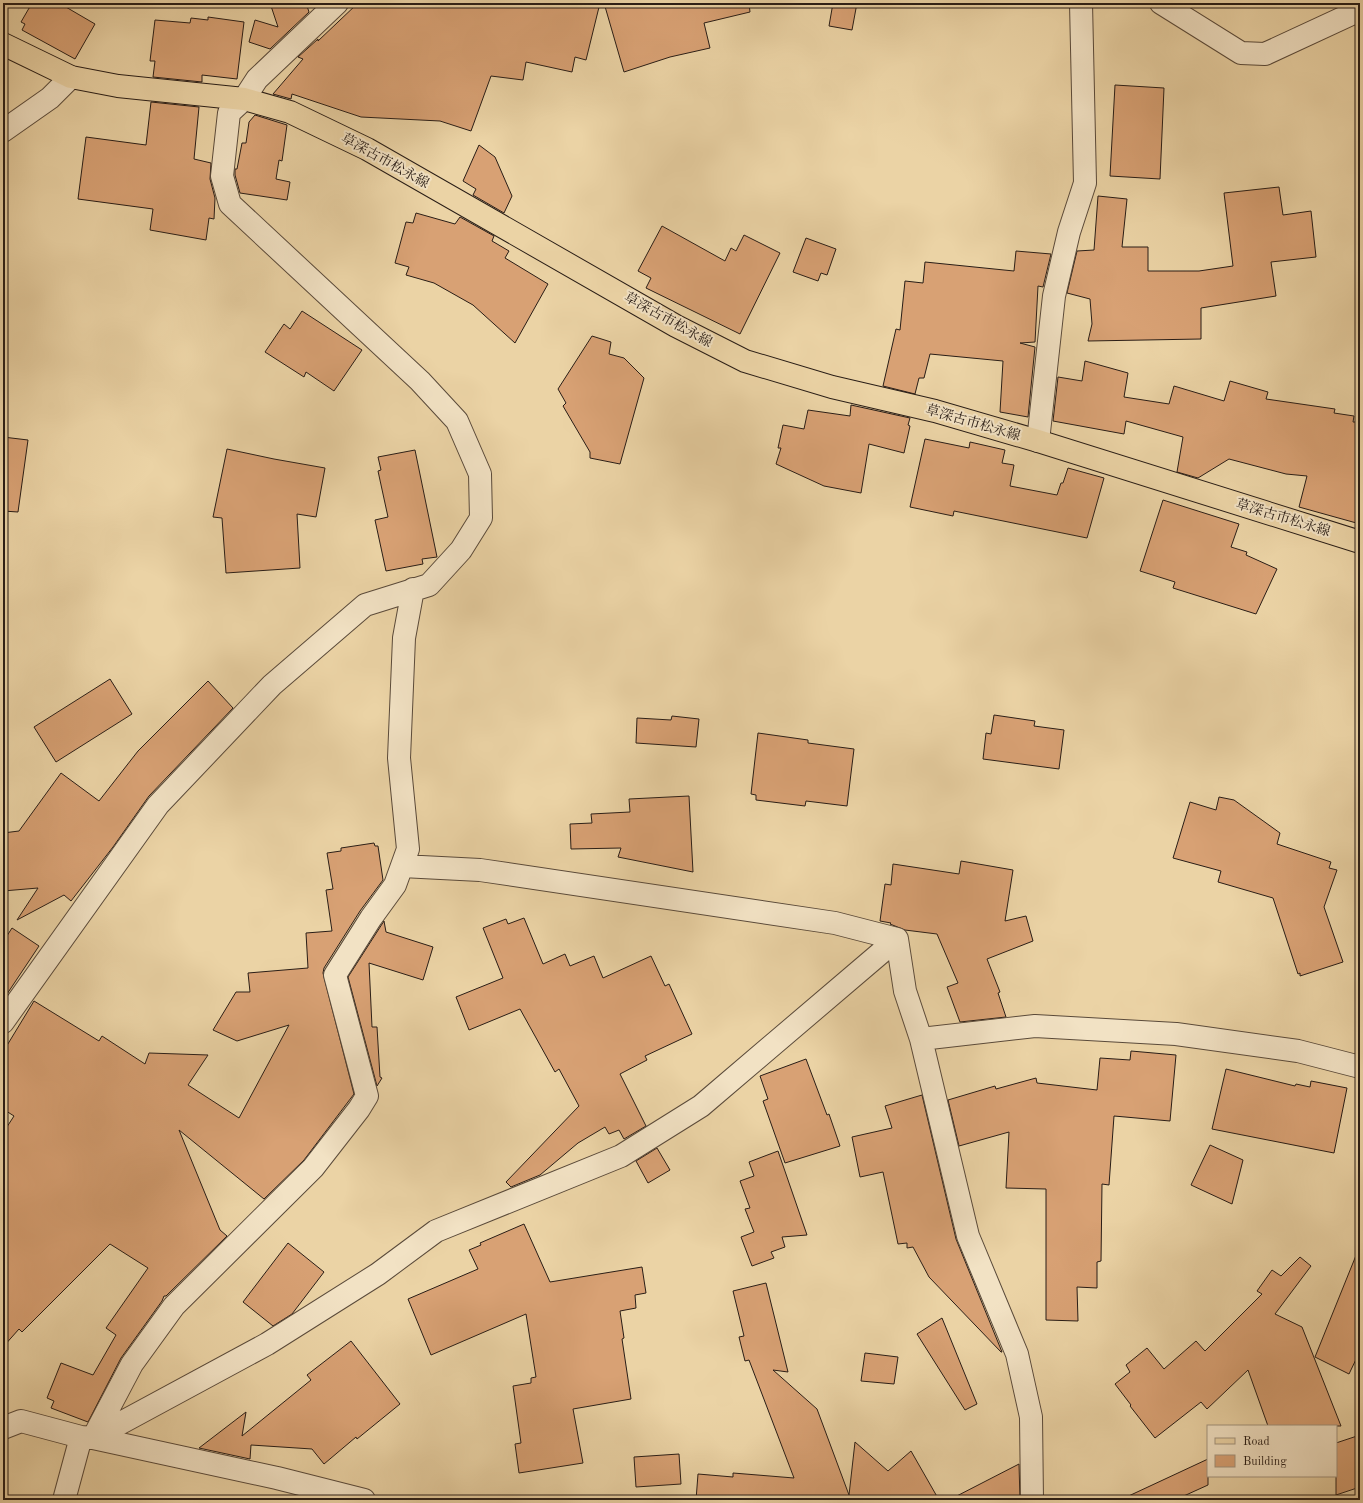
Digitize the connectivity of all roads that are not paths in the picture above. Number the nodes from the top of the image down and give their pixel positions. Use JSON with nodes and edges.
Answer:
{"nodes":[{"id":1,"x":337,"y":3,"type":"edge"},
{"id":2,"x":1081,"y":3,"type":"edge"},
{"id":3,"x":1161,"y":3,"type":"edge"},
{"id":4,"x":1360,"y":10,"type":"edge"},
{"id":5,"x":3,"y":44,"type":"edge"},
{"id":6,"x":70,"y":77,"type":"junction"},
{"id":7,"x":244,"y":100,"type":"junction"},
{"id":8,"x":3,"y":131,"type":"edge"},
{"id":9,"x":1038,"y":441,"type":"junction"},
{"id":10,"x":1360,"y":542,"type":"edge"},
{"id":11,"x":413,"y":589,"type":"junction"},
{"id":12,"x":402,"y":866,"type":"junction"},
{"id":13,"x":897,"y":939,"type":"junction"},
{"id":14,"x":3,"y":1022,"type":"edge"},
{"id":15,"x":921,"y":1039,"type":"junction"},
{"id":16,"x":1360,"y":1067,"type":"edge"},
{"id":17,"x":3,"y":1428,"type":"edge"},
{"id":18,"x":87,"y":1438,"type":"junction"},
{"id":19,"x":64,"y":1500,"type":"edge"},
{"id":20,"x":364,"y":1500,"type":"edge"},
{"id":21,"x":1032,"y":1500,"type":"edge"}],
"edges":[{"from":1,"to":7,"type":"street"},
{"from":2,"to":9,"type":"street"},
{"from":3,"to":4,"type":"street"},
{"from":5,"to":6,"type":"main road","name":"草深古市松永線"},
{"from":6,"to":7,"type":"main road","name":"草深古市松永線"},
{"from":6,"to":8,"type":"street"},
{"from":7,"to":9,"type":"main road","name":"草深古市松永線"},
{"from":7,"to":11,"type":"street"},
{"from":9,"to":10,"type":"main road","name":"草深古市松永線"},
{"from":11,"to":12,"type":"street"},
{"from":11,"to":14,"type":"street"},
{"from":12,"to":13,"type":"street"},
{"from":12,"to":18,"type":"street"},
{"from":13,"to":15,"type":"street"},
{"from":13,"to":18,"type":"street"},
{"from":15,"to":16,"type":"street"},
{"from":15,"to":21,"type":"street"},
{"from":17,"to":18,"type":"street"},
{"from":18,"to":19,"type":"street"},
{"from":18,"to":20,"type":"street"}]}
